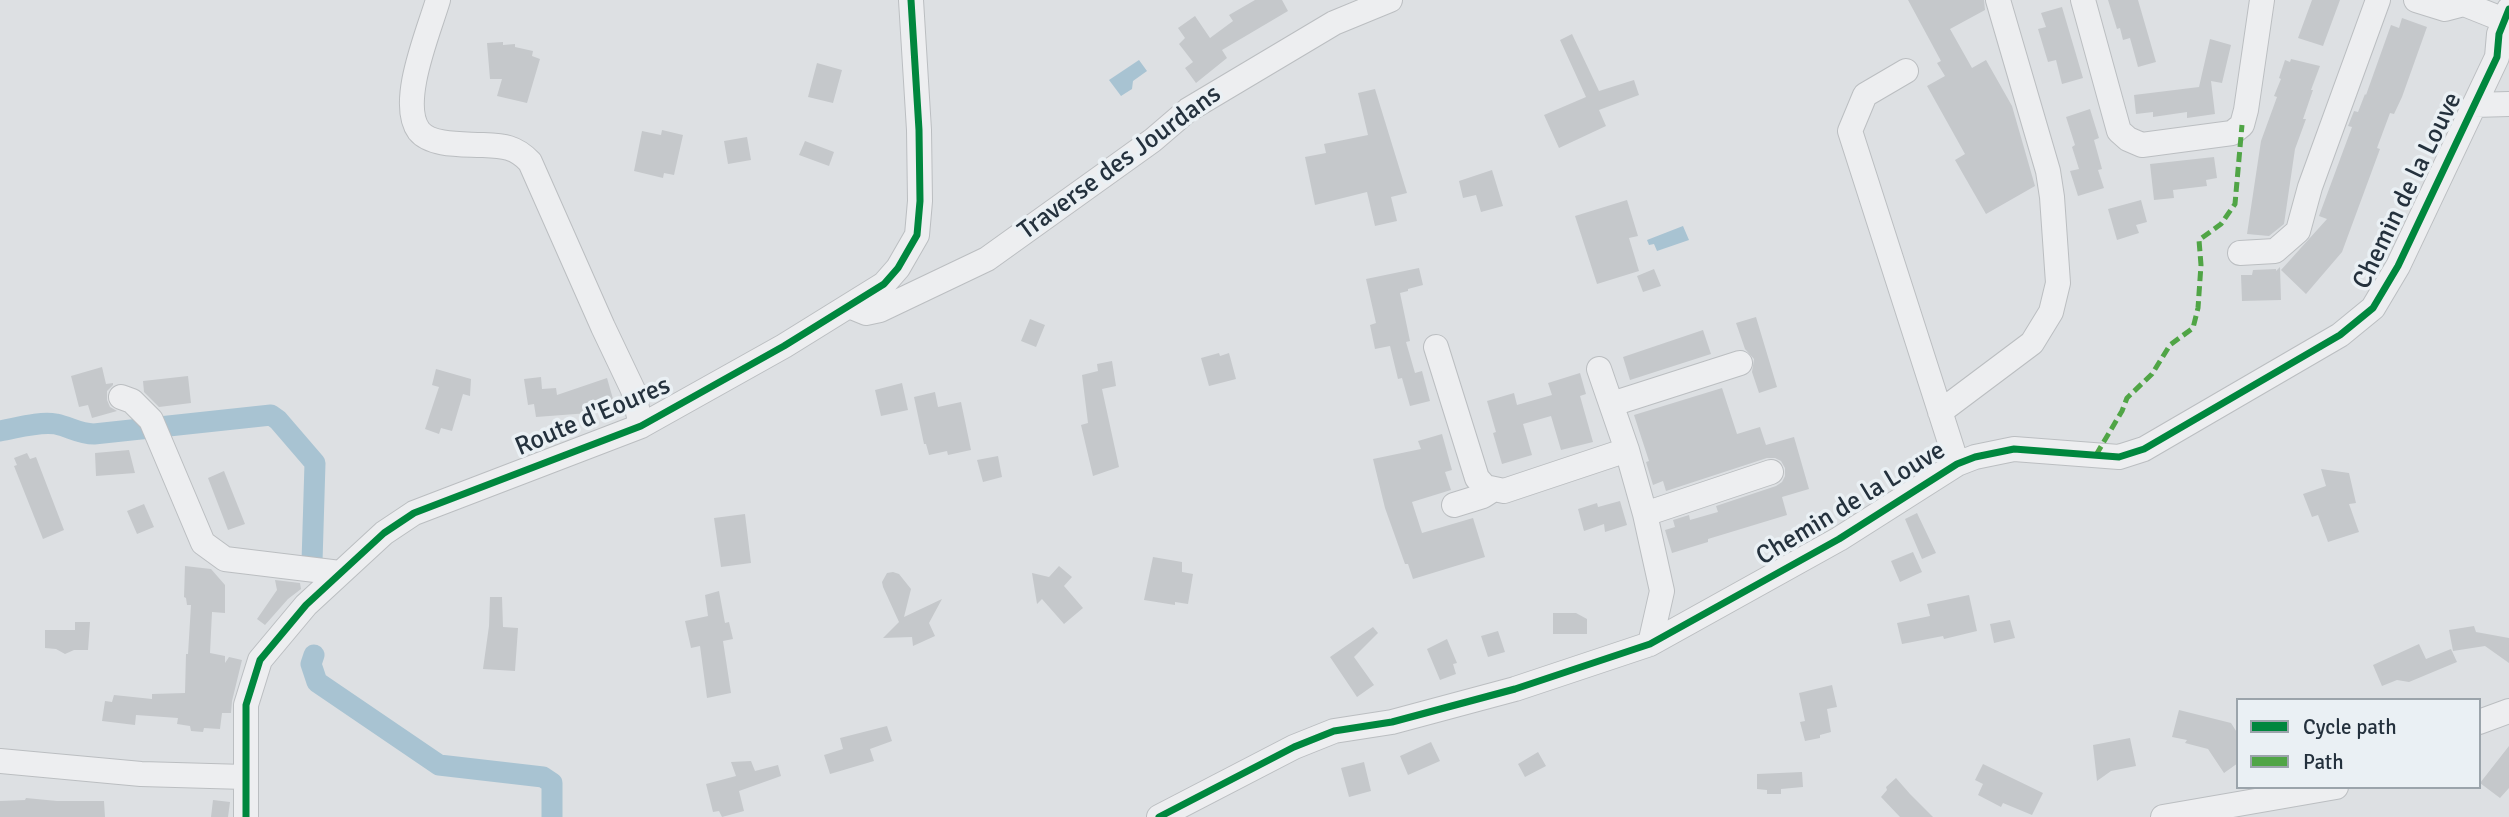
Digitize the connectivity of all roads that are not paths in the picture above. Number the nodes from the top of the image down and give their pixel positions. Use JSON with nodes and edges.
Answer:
{"nodes":[{"id":1,"x":438,"y":0,"type":"edge"},
{"id":2,"x":911,"y":0,"type":"edge"},
{"id":3,"x":1390,"y":0,"type":"edge"},
{"id":4,"x":1998,"y":0,"type":"edge"},
{"id":5,"x":2083,"y":0,"type":"edge"},
{"id":6,"x":2262,"y":0,"type":"edge"},
{"id":7,"x":2378,"y":0,"type":"edge"},
{"id":8,"x":2416,"y":0,"type":"edge"},
{"id":9,"x":2463,"y":2,"type":"edge"},
{"id":10,"x":2506,"y":31,"type":"edge"},
{"id":11,"x":1906,"y":71,"type":"dead end"},
{"id":12,"x":2509,"y":104,"type":"edge"},
{"id":13,"x":2474,"y":106,"type":"junction"},
{"id":14,"x":2240,"y":253,"type":"dead end"},
{"id":15,"x":849,"y":306,"type":"junction"},
{"id":16,"x":1436,"y":347,"type":"dead end"},
{"id":17,"x":1740,"y":363,"type":"dead end"},
{"id":18,"x":1599,"y":369,"type":"dead end"},
{"id":19,"x":121,"y":397,"type":"dead end"},
{"id":20,"x":1612,"y":404,"type":"junction"},
{"id":21,"x":1940,"y":412,"type":"junction"},
{"id":22,"x":641,"y":426,"type":"junction"},
{"id":23,"x":1627,"y":450,"type":"junction"},
{"id":24,"x":1957,"y":464,"type":"junction"},
{"id":25,"x":1771,"y":472,"type":"dead end"},
{"id":26,"x":1493,"y":489,"type":"junction"},
{"id":27,"x":1454,"y":505,"type":"dead end"},
{"id":28,"x":1645,"y":514,"type":"junction"},
{"id":29,"x":340,"y":573,"type":"junction"},
{"id":30,"x":1650,"y":644,"type":"junction"},
{"id":31,"x":2509,"y":711,"type":"edge"},
{"id":32,"x":2481,"y":721,"type":"edge"},
{"id":33,"x":0,"y":761,"type":"edge"},
{"id":34,"x":245,"y":777,"type":"junction"},
{"id":35,"x":2324,"y":789,"type":"edge"},
{"id":36,"x":246,"y":817,"type":"edge"},
{"id":37,"x":1159,"y":817,"type":"edge"},
{"id":38,"x":2163,"y":817,"type":"edge"}],
"edges":[{"from":1,"to":22,"type":"street"},
{"from":2,"to":15,"type":"street","name":"Route d'Eoures"},
{"from":3,"to":15,"type":"street","name":"Traverse des Jourdans"},
{"from":4,"to":21,"type":"street"},
{"from":5,"to":6,"type":"street"},
{"from":7,"to":14,"type":"street"},
{"from":8,"to":9,"type":"street"},
{"from":9,"to":10,"type":"street"},
{"from":10,"to":13,"type":"street","name":"Chemin de la Louve"},
{"from":11,"to":21,"type":"street"},
{"from":12,"to":13,"type":"street"},
{"from":13,"to":24,"type":"street","name":"Chemin de la Louve"},
{"from":15,"to":22,"type":"street","name":"Route d'Eoures"},
{"from":16,"to":26,"type":"street"},
{"from":17,"to":20,"type":"street"},
{"from":18,"to":20,"type":"street"},
{"from":19,"to":29,"type":"street"},
{"from":20,"to":23,"type":"street"},
{"from":21,"to":24,"type":"street"},
{"from":22,"to":29,"type":"street","name":"Route d'Eoures"},
{"from":23,"to":26,"type":"street"},
{"from":23,"to":28,"type":"street"},
{"from":24,"to":30,"type":"street","name":"Chemin de la Louve"},
{"from":25,"to":28,"type":"street"},
{"from":26,"to":27,"type":"street"},
{"from":28,"to":30,"type":"street"},
{"from":29,"to":34,"type":"street","name":"Route d'Eoures"},
{"from":30,"to":37,"type":"street","name":"Chemin de la Louve"},
{"from":31,"to":32,"type":"street"},
{"from":33,"to":34,"type":"street"},
{"from":34,"to":36,"type":"street","name":"Route d'Eoures"},
{"from":35,"to":38,"type":"street"}]}
